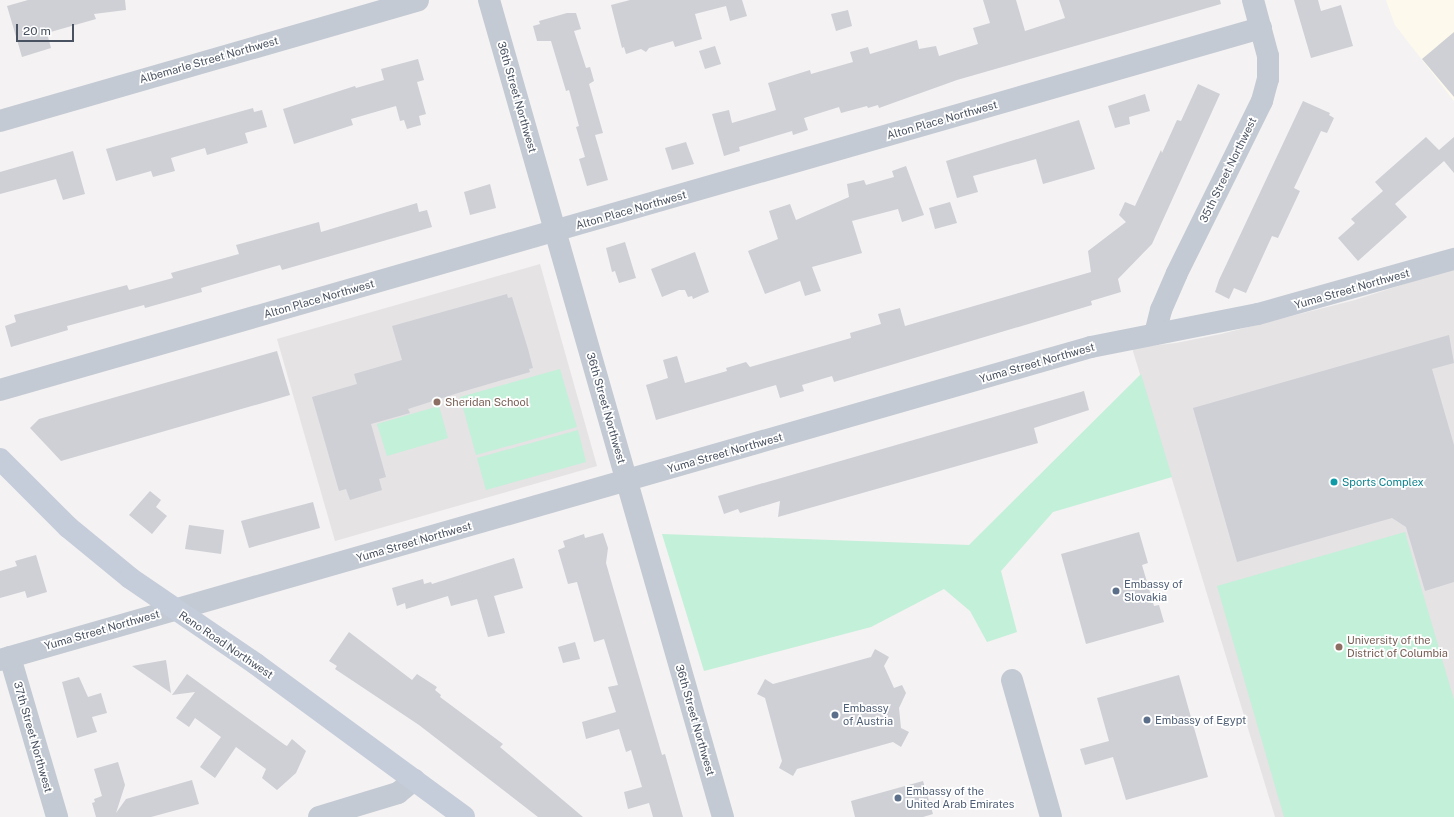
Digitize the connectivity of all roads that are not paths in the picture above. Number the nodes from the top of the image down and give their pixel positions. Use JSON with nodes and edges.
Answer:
{"nodes":[{"id":1,"x":418,"y":0,"type":"edge"},
{"id":2,"x":489,"y":0,"type":"edge"},
{"id":3,"x":1253,"y":0,"type":"edge"},
{"id":4,"x":1261,"y":28,"type":"junction"},
{"id":5,"x":0,"y":120,"type":"edge"},
{"id":6,"x":555,"y":231,"type":"junction"},
{"id":7,"x":1454,"y":259,"type":"edge"},
{"id":8,"x":1155,"y":334,"type":"junction"},
{"id":9,"x":0,"y":390,"type":"edge"},
{"id":10,"x":0,"y":459,"type":"edge"},
{"id":11,"x":627,"y":481,"type":"junction"},
{"id":12,"x":174,"y":609,"type":"junction"},
{"id":13,"x":5,"y":658,"type":"edge"},
{"id":14,"x":1012,"y":680,"type":"dead end"},
{"id":15,"x":414,"y":780,"type":"junction"},
{"id":16,"x":57,"y":817,"type":"edge"},
{"id":17,"x":319,"y":817,"type":"edge"},
{"id":18,"x":464,"y":817,"type":"edge"},
{"id":19,"x":723,"y":817,"type":"edge"},
{"id":20,"x":1051,"y":817,"type":"edge"}],
"edges":[{"from":1,"to":5,"type":"street","name":"Albemarle Street Northwest"},
{"from":2,"to":6,"type":"street","name":"36th Street Northwest"},
{"from":3,"to":4,"type":"street","name":"35th Street Northwest"},
{"from":4,"to":6,"type":"street","name":"Alton Place Northwest"},
{"from":4,"to":8,"type":"street","name":"35th Street Northwest"},
{"from":6,"to":9,"type":"street","name":"Alton Place Northwest"},
{"from":6,"to":11,"type":"street","name":"36th Street Northwest"},
{"from":7,"to":8,"type":"street","name":"Yuma Street Northwest"},
{"from":8,"to":11,"type":"street","name":"Yuma Street Northwest"},
{"from":10,"to":12,"type":"main road","name":"Reno Road Northwest"},
{"from":11,"to":12,"type":"street","name":"Yuma Street Northwest"},
{"from":11,"to":19,"type":"street","name":"36th Street Northwest"},
{"from":12,"to":13,"type":"street","name":"Yuma Street Northwest"},
{"from":12,"to":15,"type":"main road","name":"Reno Road Northwest"},
{"from":13,"to":16,"type":"street","name":"37th Street Northwest"},
{"from":14,"to":20,"type":"street"},
{"from":15,"to":17,"type":"street"},
{"from":15,"to":18,"type":"main road","name":"Reno Road Northwest"}]}
